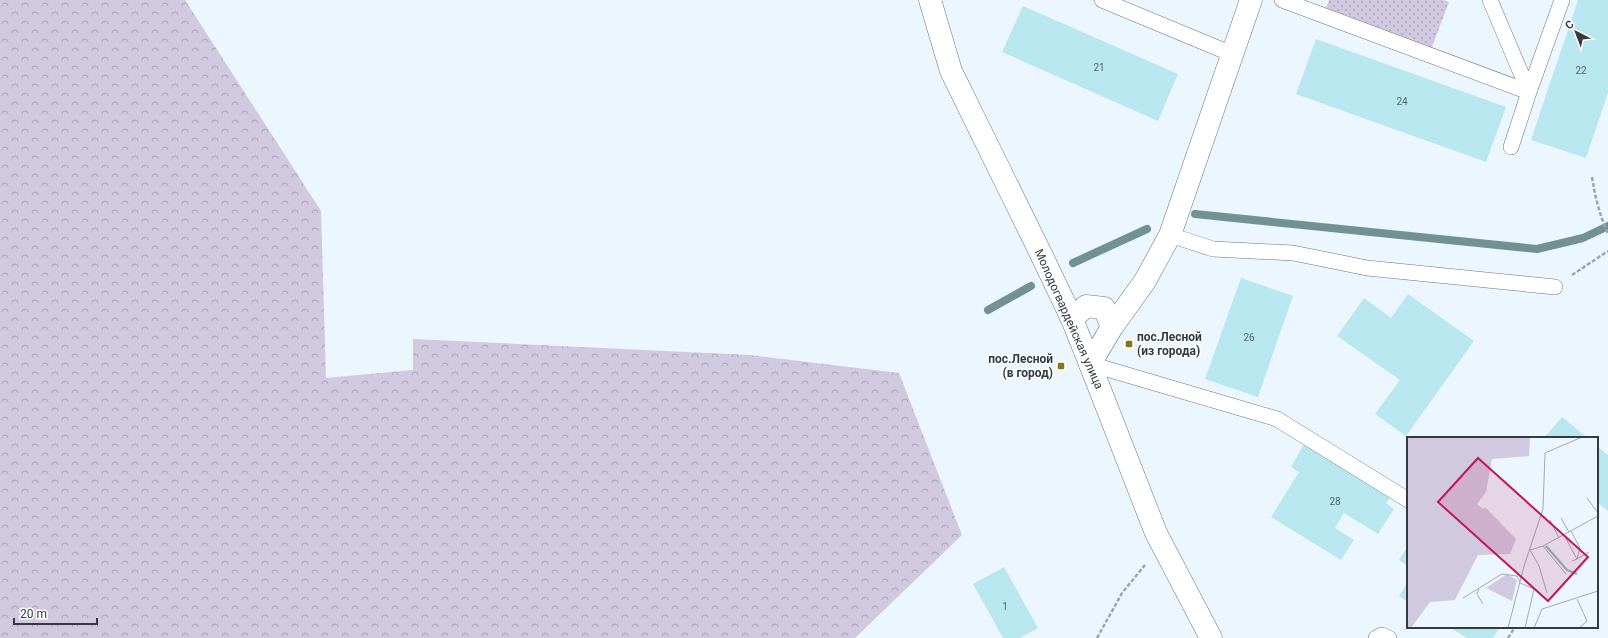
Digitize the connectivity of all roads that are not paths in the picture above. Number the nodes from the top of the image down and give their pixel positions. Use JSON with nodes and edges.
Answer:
{"nodes":[{"id":1,"x":930,"y":0,"type":"edge"},
{"id":2,"x":1102,"y":0,"type":"edge"},
{"id":3,"x":1251,"y":0,"type":"edge"},
{"id":4,"x":1282,"y":0,"type":"edge"},
{"id":5,"x":1490,"y":0,"type":"edge"},
{"id":6,"x":1562,"y":0,"type":"edge"},
{"id":7,"x":1232,"y":54,"type":"junction"},
{"id":8,"x":1529,"y":92,"type":"junction"},
{"id":9,"x":1511,"y":147,"type":"dead end"},
{"id":10,"x":1170,"y":235,"type":"junction"},
{"id":11,"x":1555,"y":287,"type":"road end"},
{"id":12,"x":1072,"y":319,"type":"junction"},
{"id":13,"x":1112,"y":327,"type":"junction"},
{"id":14,"x":1090,"y":364,"type":"junction"},
{"id":15,"x":1407,"y":499,"type":"edge"},
{"id":16,"x":1211,"y":638,"type":"edge"},
{"id":17,"x":1376,"y":638,"type":"edge"},
{"id":18,"x":1388,"y":638,"type":"edge"}],
"edges":[{"from":1,"to":12,"type":"street","name":"Молодогвардейская улица"},
{"from":2,"to":7,"type":"lane"},
{"from":3,"to":7,"type":"street"},
{"from":4,"to":8,"type":"lane"},
{"from":5,"to":8,"type":"lane"},
{"from":6,"to":8,"type":"lane"},
{"from":7,"to":10,"type":"street"},
{"from":8,"to":9,"type":"lane"},
{"from":10,"to":11,"type":"lane"},
{"from":10,"to":13,"type":"street"},
{"from":12,"to":13,"type":"street"},
{"from":12,"to":14,"type":"street","name":"Молодогвардейская улица"},
{"from":13,"to":14,"type":"street"},
{"from":14,"to":15,"type":"lane"},
{"from":14,"to":16,"type":"street","name":"Молодогвардейская улица"},
{"from":17,"to":18,"type":"lane"}]}
